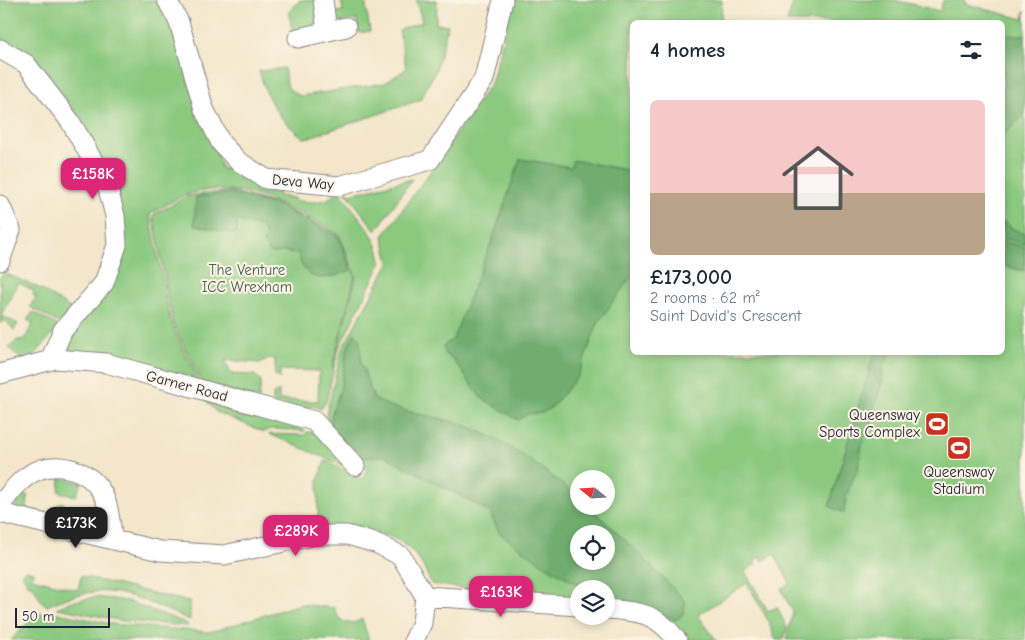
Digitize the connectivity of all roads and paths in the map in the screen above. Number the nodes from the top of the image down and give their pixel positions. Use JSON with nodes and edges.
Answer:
{"nodes":[{"id":1,"x":167,"y":0,"type":"edge"},
{"id":2,"x":323,"y":0,"type":"edge"},
{"id":3,"x":503,"y":0,"type":"edge"},
{"id":4,"x":346,"y":27,"type":"dead end"},
{"id":5,"x":327,"y":31,"type":"junction"},
{"id":6,"x":298,"y":38,"type":"dead end"},
{"id":7,"x":0,"y":49,"type":"edge"},
{"id":8,"x":0,"y":205,"type":"edge"},
{"id":9,"x":0,"y":261,"type":"edge"},
{"id":10,"x":50,"y":360,"type":"junction"},
{"id":11,"x":0,"y":374,"type":"edge"},
{"id":12,"x":356,"y":466,"type":"dead end"},
{"id":13,"x":0,"y":506,"type":"edge"},
{"id":14,"x":0,"y":513,"type":"edge"},
{"id":15,"x":114,"y":540,"type":"junction"},
{"id":16,"x":425,"y":596,"type":"junction"},
{"id":17,"x":570,"y":605,"type":"edge"},
{"id":18,"x":615,"y":610,"type":"edge"},
{"id":19,"x":414,"y":640,"type":"edge"},
{"id":20,"x":677,"y":640,"type":"edge"}],
"edges":[{"from":1,"to":3,"type":"street","name":"Deva Way"},
{"from":2,"to":5,"type":"street"},
{"from":4,"to":5,"type":"street"},
{"from":5,"to":6,"type":"street"},
{"from":7,"to":10,"type":"street"},
{"from":8,"to":9,"type":"street"},
{"from":10,"to":11,"type":"street","name":"Garner Road"},
{"from":10,"to":12,"type":"street","name":"Garner Road"},
{"from":13,"to":15,"type":"street"},
{"from":14,"to":15,"type":"street"},
{"from":15,"to":16,"type":"street"},
{"from":16,"to":17,"type":"street"},
{"from":16,"to":19,"type":"street"},
{"from":18,"to":20,"type":"street"}]}
